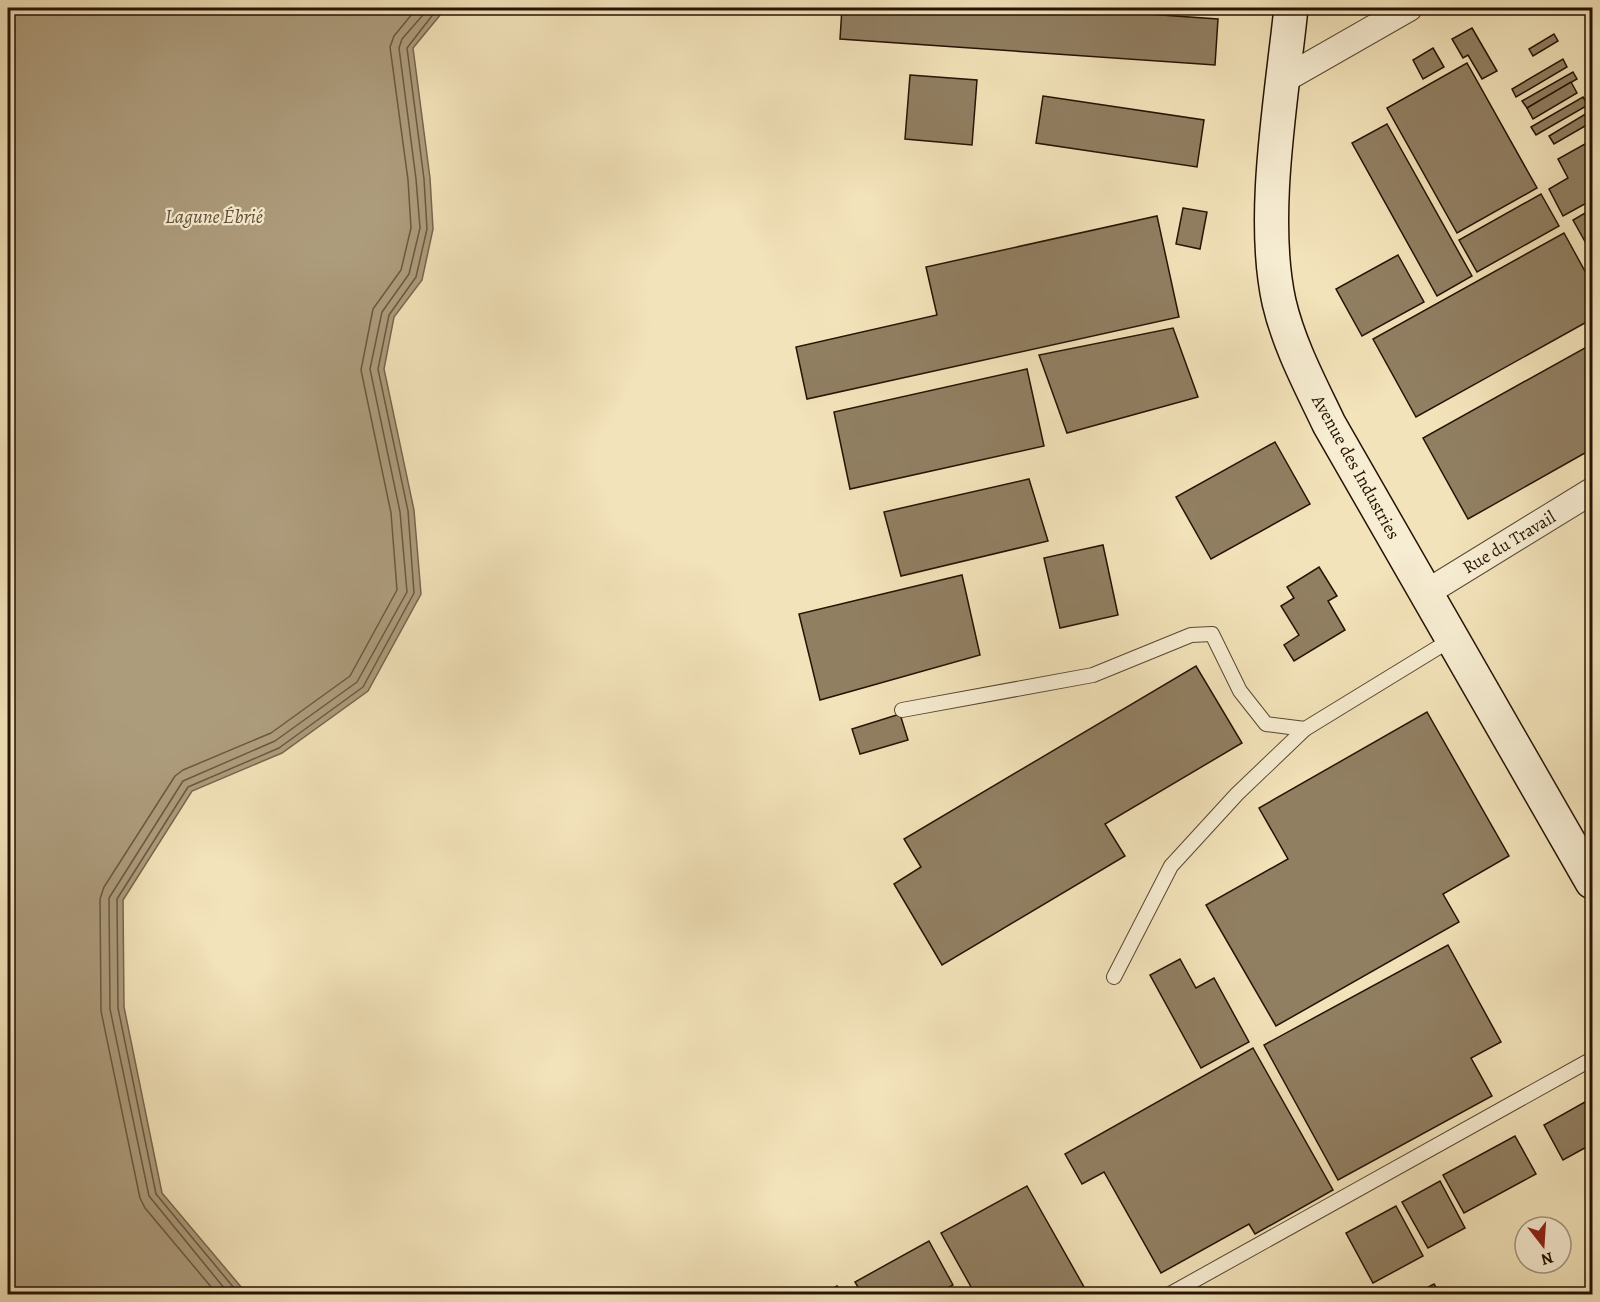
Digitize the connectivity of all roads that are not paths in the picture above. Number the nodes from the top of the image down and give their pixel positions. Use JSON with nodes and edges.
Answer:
{"nodes":[{"id":1,"x":1291,"y":8,"type":"edge"},
{"id":2,"x":1409,"y":8,"type":"edge"},
{"id":3,"x":1283,"y":80,"type":"junction"},
{"id":4,"x":1593,"y":491,"type":"edge"},
{"id":5,"x":1426,"y":593,"type":"junction"},
{"id":6,"x":1452,"y":639,"type":"junction"},
{"id":7,"x":902,"y":710,"type":"dead end"},
{"id":8,"x":1305,"y":729,"type":"junction"},
{"id":9,"x":1593,"y":882,"type":"edge"},
{"id":10,"x":1114,"y":977,"type":"dead end"},
{"id":11,"x":1593,"y":1059,"type":"edge"},
{"id":12,"x":1170,"y":1294,"type":"edge"}],
"edges":[{"from":1,"to":3,"type":"street","name":"Avenue des Industries"},
{"from":2,"to":3,"type":"street"},
{"from":3,"to":5,"type":"street","name":"Avenue des Industries"},
{"from":4,"to":5,"type":"street","name":"Rue du Travail"},
{"from":5,"to":6,"type":"street","name":"Avenue des Industries"},
{"from":6,"to":8,"type":"lane"},
{"from":6,"to":9,"type":"street","name":"Avenue des Industries"},
{"from":7,"to":8,"type":"lane"},
{"from":8,"to":10,"type":"lane"},
{"from":11,"to":12,"type":"lane"}]}
